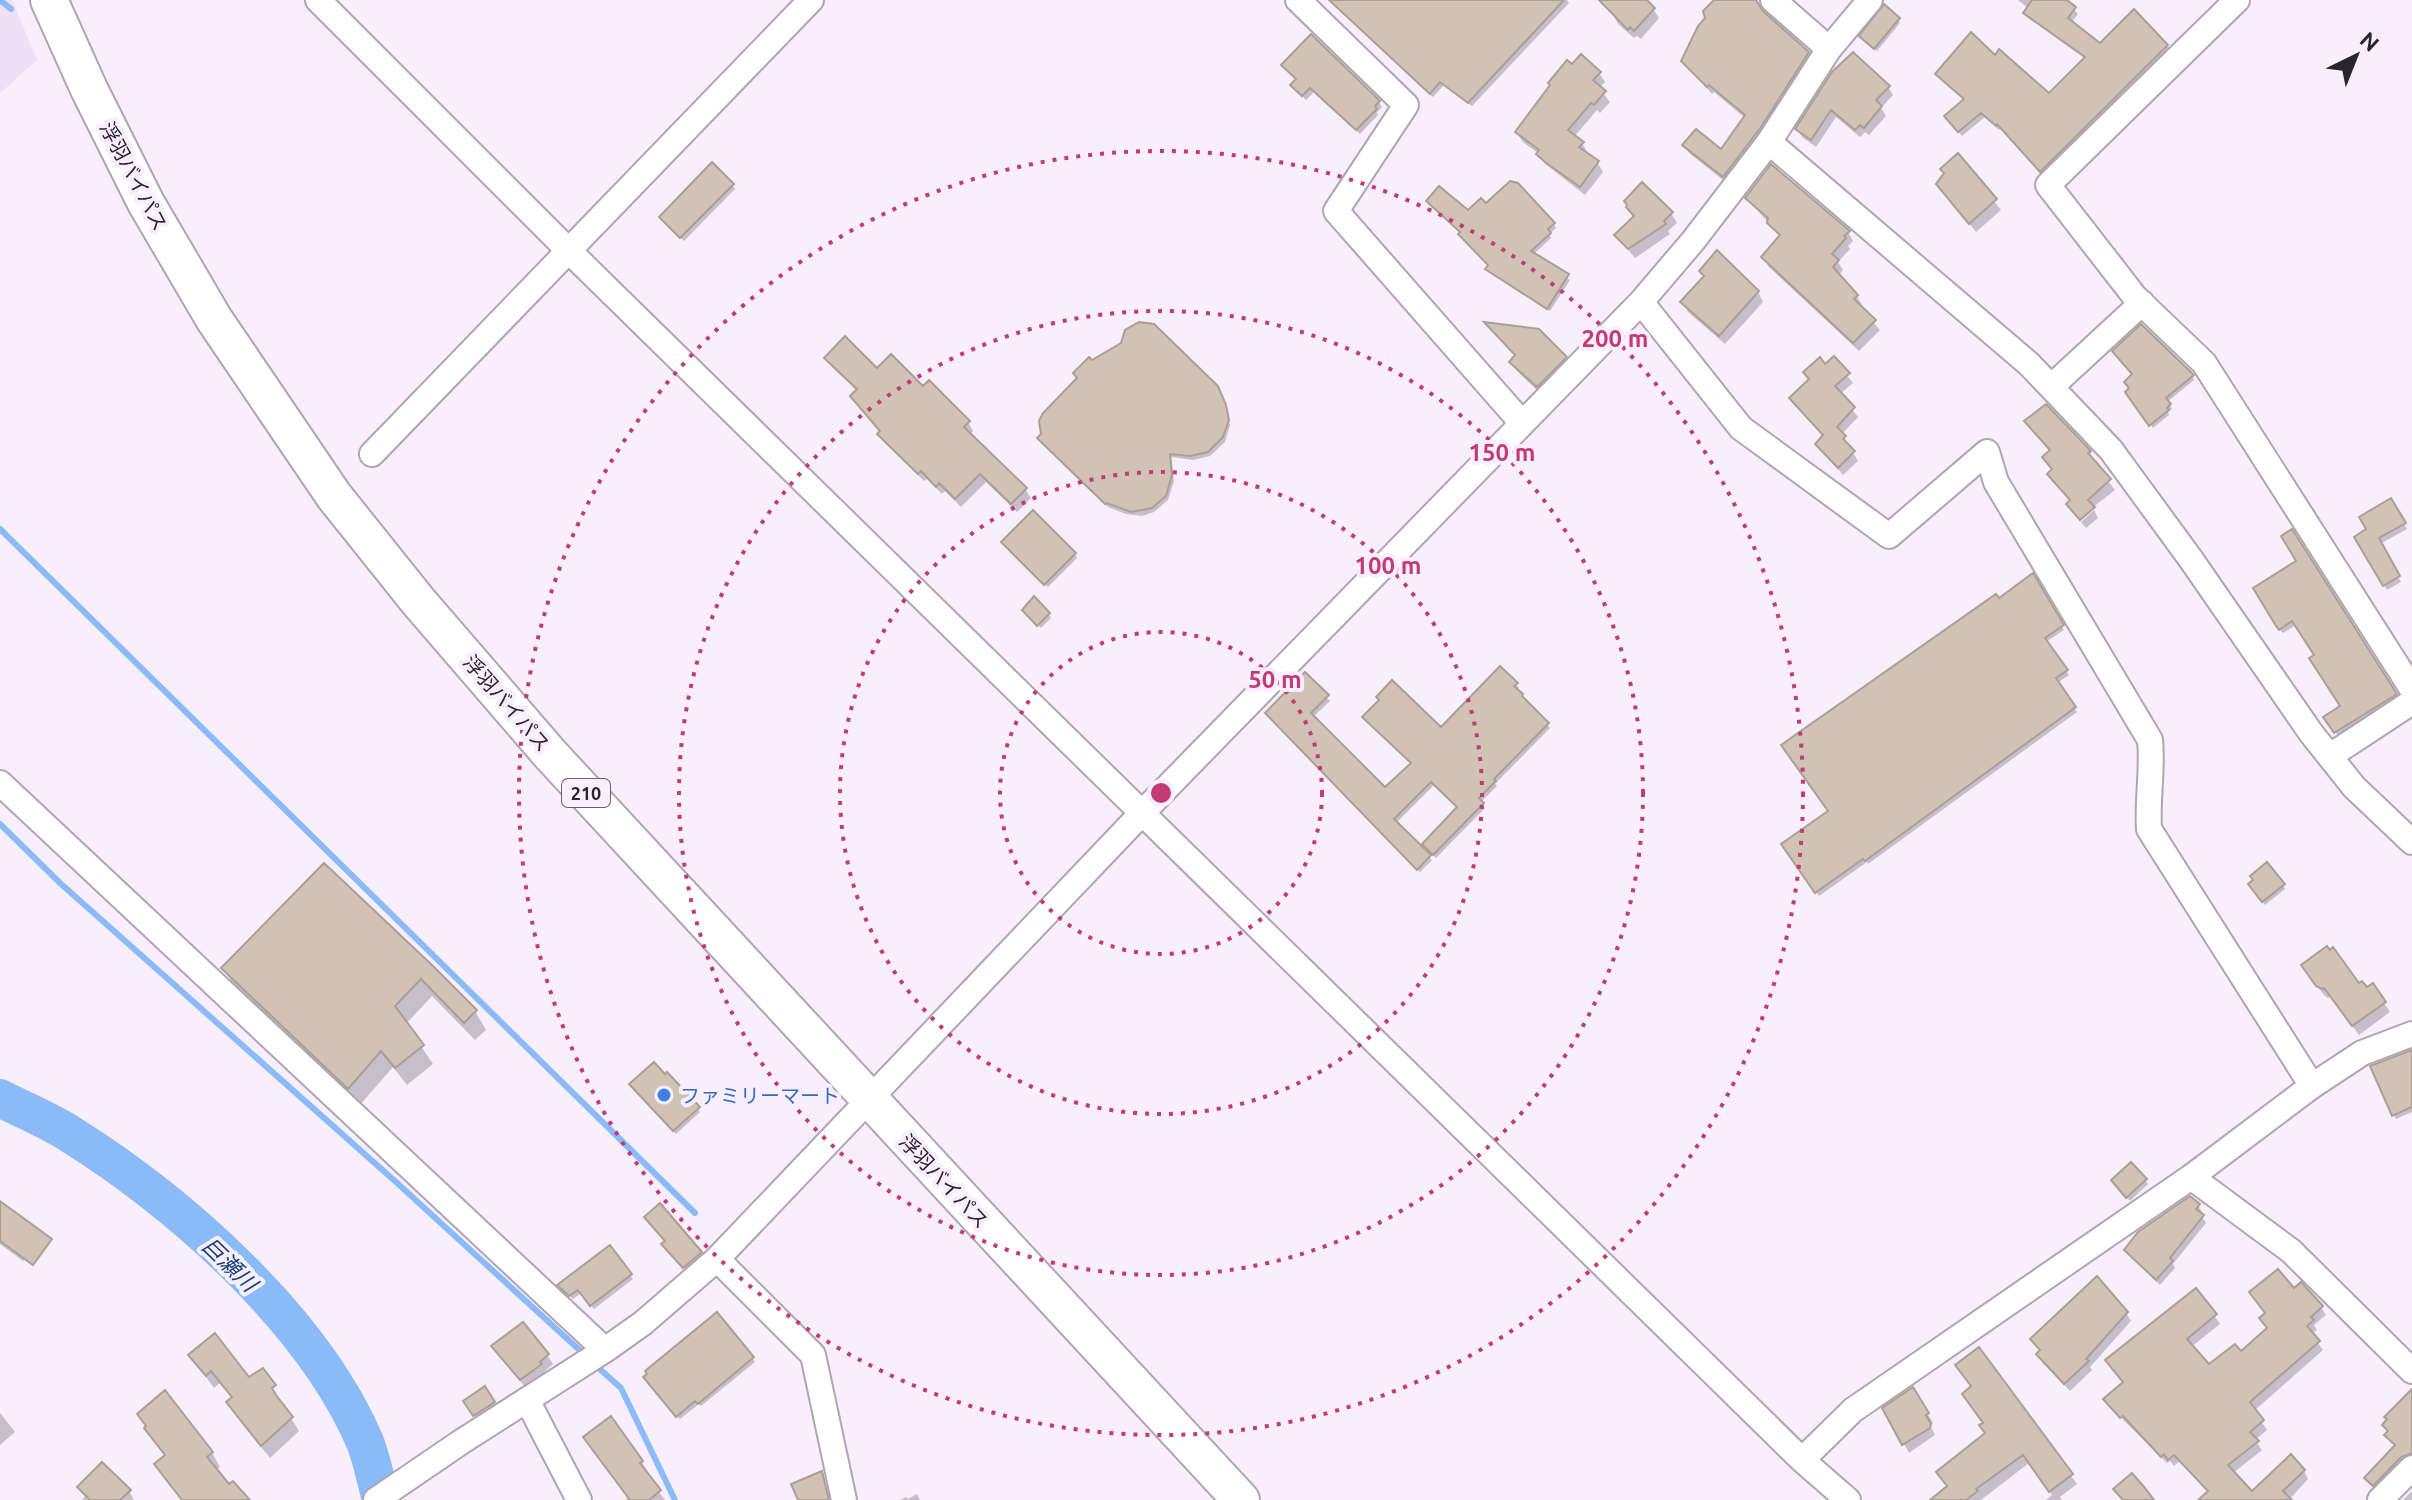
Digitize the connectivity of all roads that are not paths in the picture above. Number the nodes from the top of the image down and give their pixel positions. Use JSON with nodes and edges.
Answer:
{"nodes":[{"id":1,"x":49,"y":0,"type":"edge"},
{"id":2,"x":318,"y":0,"type":"edge"},
{"id":3,"x":811,"y":0,"type":"edge"},
{"id":4,"x":1298,"y":0,"type":"edge"},
{"id":5,"x":1773,"y":0,"type":"edge"},
{"id":6,"x":1870,"y":0,"type":"edge"},
{"id":7,"x":2237,"y":0,"type":"edge"},
{"id":8,"x":1829,"y":49,"type":"junction"},
{"id":9,"x":1769,"y":142,"type":"junction"},
{"id":10,"x":569,"y":251,"type":"junction"},
{"id":11,"x":1641,"y":302,"type":"junction"},
{"id":12,"x":2142,"y":303,"type":"junction"},
{"id":13,"x":2051,"y":387,"type":"junction"},
{"id":14,"x":1522,"y":423,"type":"junction"},
{"id":15,"x":372,"y":454,"type":"dead end"},
{"id":16,"x":2412,"y":689,"type":"edge"},
{"id":17,"x":2412,"y":702,"type":"edge"},
{"id":18,"x":2330,"y":756,"type":"junction"},
{"id":19,"x":0,"y":783,"type":"edge"},
{"id":20,"x":1143,"y":812,"type":"junction"},
{"id":21,"x":2412,"y":842,"type":"edge"},
{"id":22,"x":2412,"y":1034,"type":"edge"},
{"id":23,"x":2312,"y":1086,"type":"junction"},
{"id":24,"x":869,"y":1100,"type":"junction"},
{"id":25,"x":2191,"y":1177,"type":"junction"},
{"id":26,"x":717,"y":1259,"type":"junction"},
{"id":27,"x":605,"y":1350,"type":"junction"},
{"id":28,"x":2412,"y":1371,"type":"edge"},
{"id":29,"x":527,"y":1400,"type":"junction"},
{"id":30,"x":1802,"y":1460,"type":"junction"},
{"id":31,"x":2412,"y":1468,"type":"edge"},
{"id":32,"x":376,"y":1500,"type":"edge"},
{"id":33,"x":579,"y":1500,"type":"edge"},
{"id":34,"x":844,"y":1500,"type":"edge"},
{"id":35,"x":1241,"y":1500,"type":"edge"},
{"id":36,"x":1848,"y":1500,"type":"edge"},
{"id":37,"x":2380,"y":1500,"type":"edge"}],
"edges":[{"from":1,"to":24,"type":"highway","name":"浮羽バイパス","number":"210"},
{"from":2,"to":10,"type":"street"},
{"from":3,"to":10,"type":"street"},
{"from":4,"to":14,"type":"street"},
{"from":5,"to":8,"type":"street"},
{"from":6,"to":8,"type":"street"},
{"from":7,"to":12,"type":"street"},
{"from":8,"to":9,"type":"street"},
{"from":9,"to":11,"type":"street"},
{"from":9,"to":13,"type":"street"},
{"from":10,"to":15,"type":"street"},
{"from":10,"to":20,"type":"street"},
{"from":11,"to":14,"type":"street"},
{"from":11,"to":23,"type":"street"},
{"from":12,"to":13,"type":"street"},
{"from":12,"to":16,"type":"street"},
{"from":13,"to":18,"type":"street"},
{"from":14,"to":20,"type":"street"},
{"from":17,"to":18,"type":"street"},
{"from":18,"to":21,"type":"street"},
{"from":19,"to":27,"type":"street"},
{"from":20,"to":24,"type":"street"},
{"from":20,"to":30,"type":"street"},
{"from":22,"to":23,"type":"street"},
{"from":23,"to":25,"type":"street"},
{"from":24,"to":26,"type":"street"},
{"from":24,"to":35,"type":"highway","name":"浮羽バイパス","number":"210"},
{"from":25,"to":28,"type":"street"},
{"from":25,"to":30,"type":"street"},
{"from":26,"to":27,"type":"street"},
{"from":26,"to":34,"type":"street"},
{"from":27,"to":29,"type":"street"},
{"from":29,"to":32,"type":"street"},
{"from":29,"to":33,"type":"street"},
{"from":30,"to":36,"type":"street"},
{"from":31,"to":37,"type":"street"}]}
